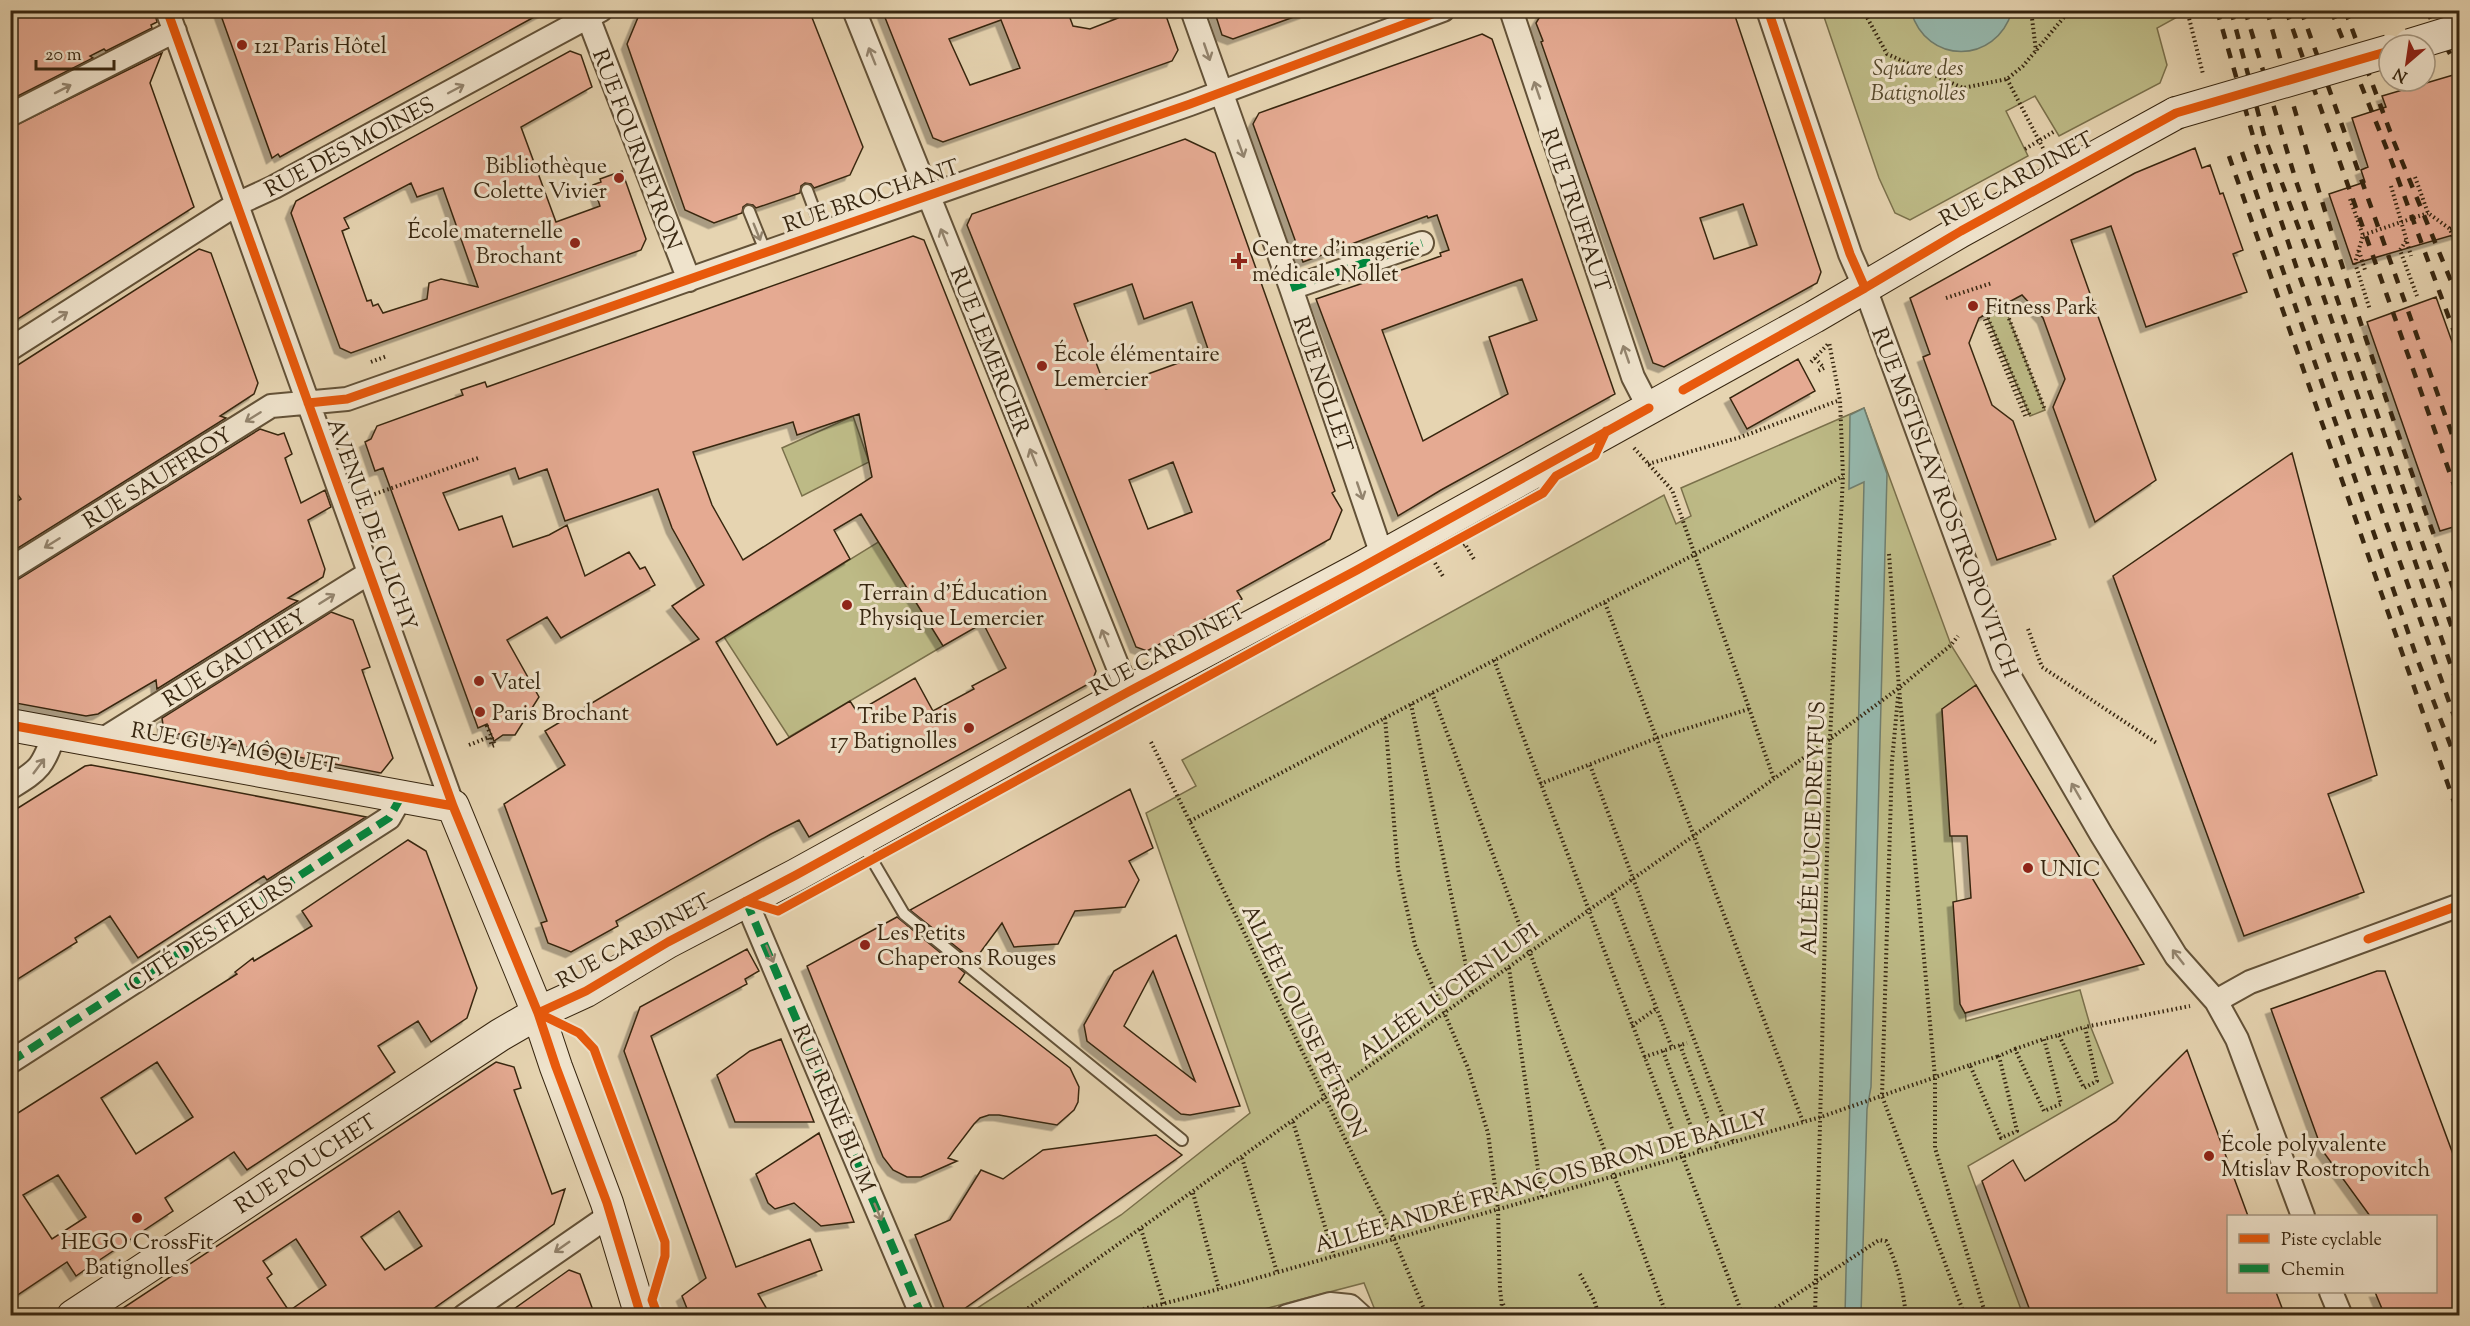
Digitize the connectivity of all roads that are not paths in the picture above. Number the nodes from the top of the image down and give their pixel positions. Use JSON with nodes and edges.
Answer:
{"nodes":[{"id":1,"x":854,"y":10,"type":"edge"},
{"id":2,"x":1192,"y":10,"type":"edge"},
{"id":3,"x":1443,"y":10,"type":"edge"},
{"id":4,"x":1511,"y":10,"type":"edge"},
{"id":5,"x":1768,"y":10,"type":"edge"},
{"id":6,"x":595,"y":14,"type":"edge"},
{"id":7,"x":171,"y":21,"type":"edge"},
{"id":8,"x":2459,"y":30,"type":"edge"},
{"id":9,"x":2437,"y":37,"type":"edge"},
{"id":10,"x":2377,"y":54,"type":"edge"},
{"id":11,"x":1221,"y":93,"type":"junction"},
{"id":12,"x":10,"y":115,"type":"edge"},
{"id":13,"x":807,"y":190,"type":"dead end"},
{"id":14,"x":928,"y":196,"type":"junction"},
{"id":15,"x":237,"y":204,"type":"junction"},
{"id":16,"x":749,"y":211,"type":"dead end"},
{"id":17,"x":823,"y":233,"type":"junction"},
{"id":18,"x":1422,"y":243,"type":"dead end"},
{"id":19,"x":766,"y":253,"type":"junction"},
{"id":20,"x":689,"y":280,"type":"junction"},
{"id":21,"x":1291,"y":288,"type":"junction"},
{"id":22,"x":1865,"y":288,"type":"junction"},
{"id":23,"x":10,"y":349,"type":"edge"},
{"id":24,"x":309,"y":404,"type":"junction"},
{"id":25,"x":1649,"y":408,"type":"junction"},
{"id":26,"x":1382,"y":555,"type":"junction"},
{"id":27,"x":10,"y":569,"type":"edge"},
{"id":28,"x":369,"y":573,"type":"junction"},
{"id":29,"x":1128,"y":692,"type":"junction"},
{"id":30,"x":10,"y":725,"type":"edge"},
{"id":31,"x":55,"y":733,"type":"junction"},
{"id":32,"x":100,"y":741,"type":"junction"},
{"id":33,"x":10,"y":788,"type":"edge"},
{"id":34,"x":401,"y":797,"type":"junction"},
{"id":35,"x":453,"y":806,"type":"junction"},
{"id":36,"x":860,"y":839,"type":"junction"},
{"id":37,"x":746,"y":901,"type":"junction"},
{"id":38,"x":2460,"y":905,"type":"edge"},
{"id":39,"x":2216,"y":1001,"type":"junction"},
{"id":40,"x":538,"y":1013,"type":"junction"},
{"id":41,"x":10,"y":1062,"type":"edge"},
{"id":42,"x":1182,"y":1140,"type":"dead end"},
{"id":43,"x":610,"y":1215,"type":"junction"},
{"id":44,"x":2303,"y":1215,"type":"edge"},
{"id":45,"x":2331,"y":1293,"type":"edge"},
{"id":46,"x":73,"y":1316,"type":"edge"},
{"id":47,"x":464,"y":1316,"type":"edge"},
{"id":48,"x":641,"y":1316,"type":"edge"},
{"id":49,"x":922,"y":1316,"type":"edge"},
{"id":50,"x":1287,"y":1316,"type":"edge"},
{"id":51,"x":1361,"y":1316,"type":"edge"},
{"id":52,"x":2341,"y":1316,"type":"edge"}],
"edges":[{"from":14,"to":1,"type":"street","name":"RUE LEMERCIER","one_way":true},
{"from":2,"to":11,"type":"street","name":"RUE NOLLET","one_way":true},
{"from":3,"to":11,"type":"street","name":"RUE BROCHANT"},
{"from":25,"to":4,"type":"street","name":"RUE TRUFFAUT","one_way":true},
{"from":5,"to":22,"type":"street","name":"RUE MSTISLAV ROSTROPOVITCH"},
{"from":15,"to":6,"type":"street","name":"RUE DES MOINES","one_way":true},
{"from":6,"to":20,"type":"street","name":"RUE FOURNEYRON"},
{"from":12,"to":7,"type":"street","one_way":true},
{"from":7,"to":15,"type":"street","name":"AVENUE DE CLICHY"},
{"from":8,"to":9,"type":"main road","bridge":true},
{"from":10,"to":22,"type":"main road","name":"RUE CARDINET","bridge":true},
{"from":11,"to":14,"type":"street","name":"RUE BROCHANT"},
{"from":11,"to":21,"type":"street","name":"RUE NOLLET","one_way":true},
{"from":13,"to":17,"type":"lane"},
{"from":14,"to":17,"type":"street","name":"RUE BROCHANT"},
{"from":29,"to":14,"type":"street","name":"RUE LEMERCIER","one_way":true},
{"from":23,"to":15,"type":"street","name":"RUE DES MOINES","one_way":true},
{"from":15,"to":24,"type":"street","name":"AVENUE DE CLICHY"},
{"from":16,"to":19,"type":"lane","one_way":true},
{"from":17,"to":19,"type":"street","name":"RUE BROCHANT"},
{"from":18,"to":21,"type":"street"},
{"from":19,"to":20,"type":"street","name":"RUE BROCHANT"},
{"from":20,"to":24,"type":"street","name":"RUE BROCHANT"},
{"from":21,"to":26,"type":"street","name":"RUE NOLLET","one_way":true},
{"from":22,"to":25,"type":"main road","name":"RUE CARDINET"},
{"from":39,"to":22,"type":"street","name":"RUE MSTISLAV ROSTROPOVITCH","one_way":true},
{"from":24,"to":27,"type":"street","name":"RUE SAUFFROY","one_way":true},
{"from":24,"to":28,"type":"street","name":"AVENUE DE CLICHY"},
{"from":25,"to":26,"type":"main road","name":"RUE CARDINET"},
{"from":26,"to":29,"type":"main road","name":"RUE CARDINET"},
{"from":32,"to":28,"type":"street","name":"RUE GAUTHEY","one_way":true},
{"from":28,"to":35,"type":"street","name":"AVENUE DE CLICHY"},
{"from":29,"to":36,"type":"main road","name":"RUE CARDINET"},
{"from":30,"to":31,"type":"main road","name":"RUE GUY MÔQUET"},
{"from":31,"to":32,"type":"main road","name":"RUE GUY MÔQUET"},
{"from":33,"to":31,"type":"street","one_way":true},
{"from":32,"to":34,"type":"main road","name":"RUE GUY MÔQUET"},
{"from":34,"to":35,"type":"main road","name":"RUE GUY MÔQUET"},
{"from":34,"to":41,"type":"street","name":"CITÉ DES FLEURS"},
{"from":35,"to":40,"type":"main road","name":"AVENUE DE CLICHY"},
{"from":36,"to":37,"type":"main road","name":"RUE CARDINET"},
{"from":36,"to":42,"type":"lane"},
{"from":37,"to":40,"type":"main road","name":"RUE CARDINET"},
{"from":37,"to":49,"type":"street","name":"RUE RENÉ BLUM","one_way":true},
{"from":38,"to":39,"type":"street"},
{"from":39,"to":44,"type":"street","name":"RUE MSTISLAV ROSTROPOVITCH"},
{"from":40,"to":43,"type":"main road","name":"AVENUE DE CLICHY"},
{"from":40,"to":46,"type":"main road","name":"RUE POUCHET"},
{"from":43,"to":47,"type":"street","one_way":true},
{"from":43,"to":48,"type":"main road","name":"AVENUE DE CLICHY"},
{"from":45,"to":52,"type":"street"},
{"from":50,"to":51,"type":"street"}]}
